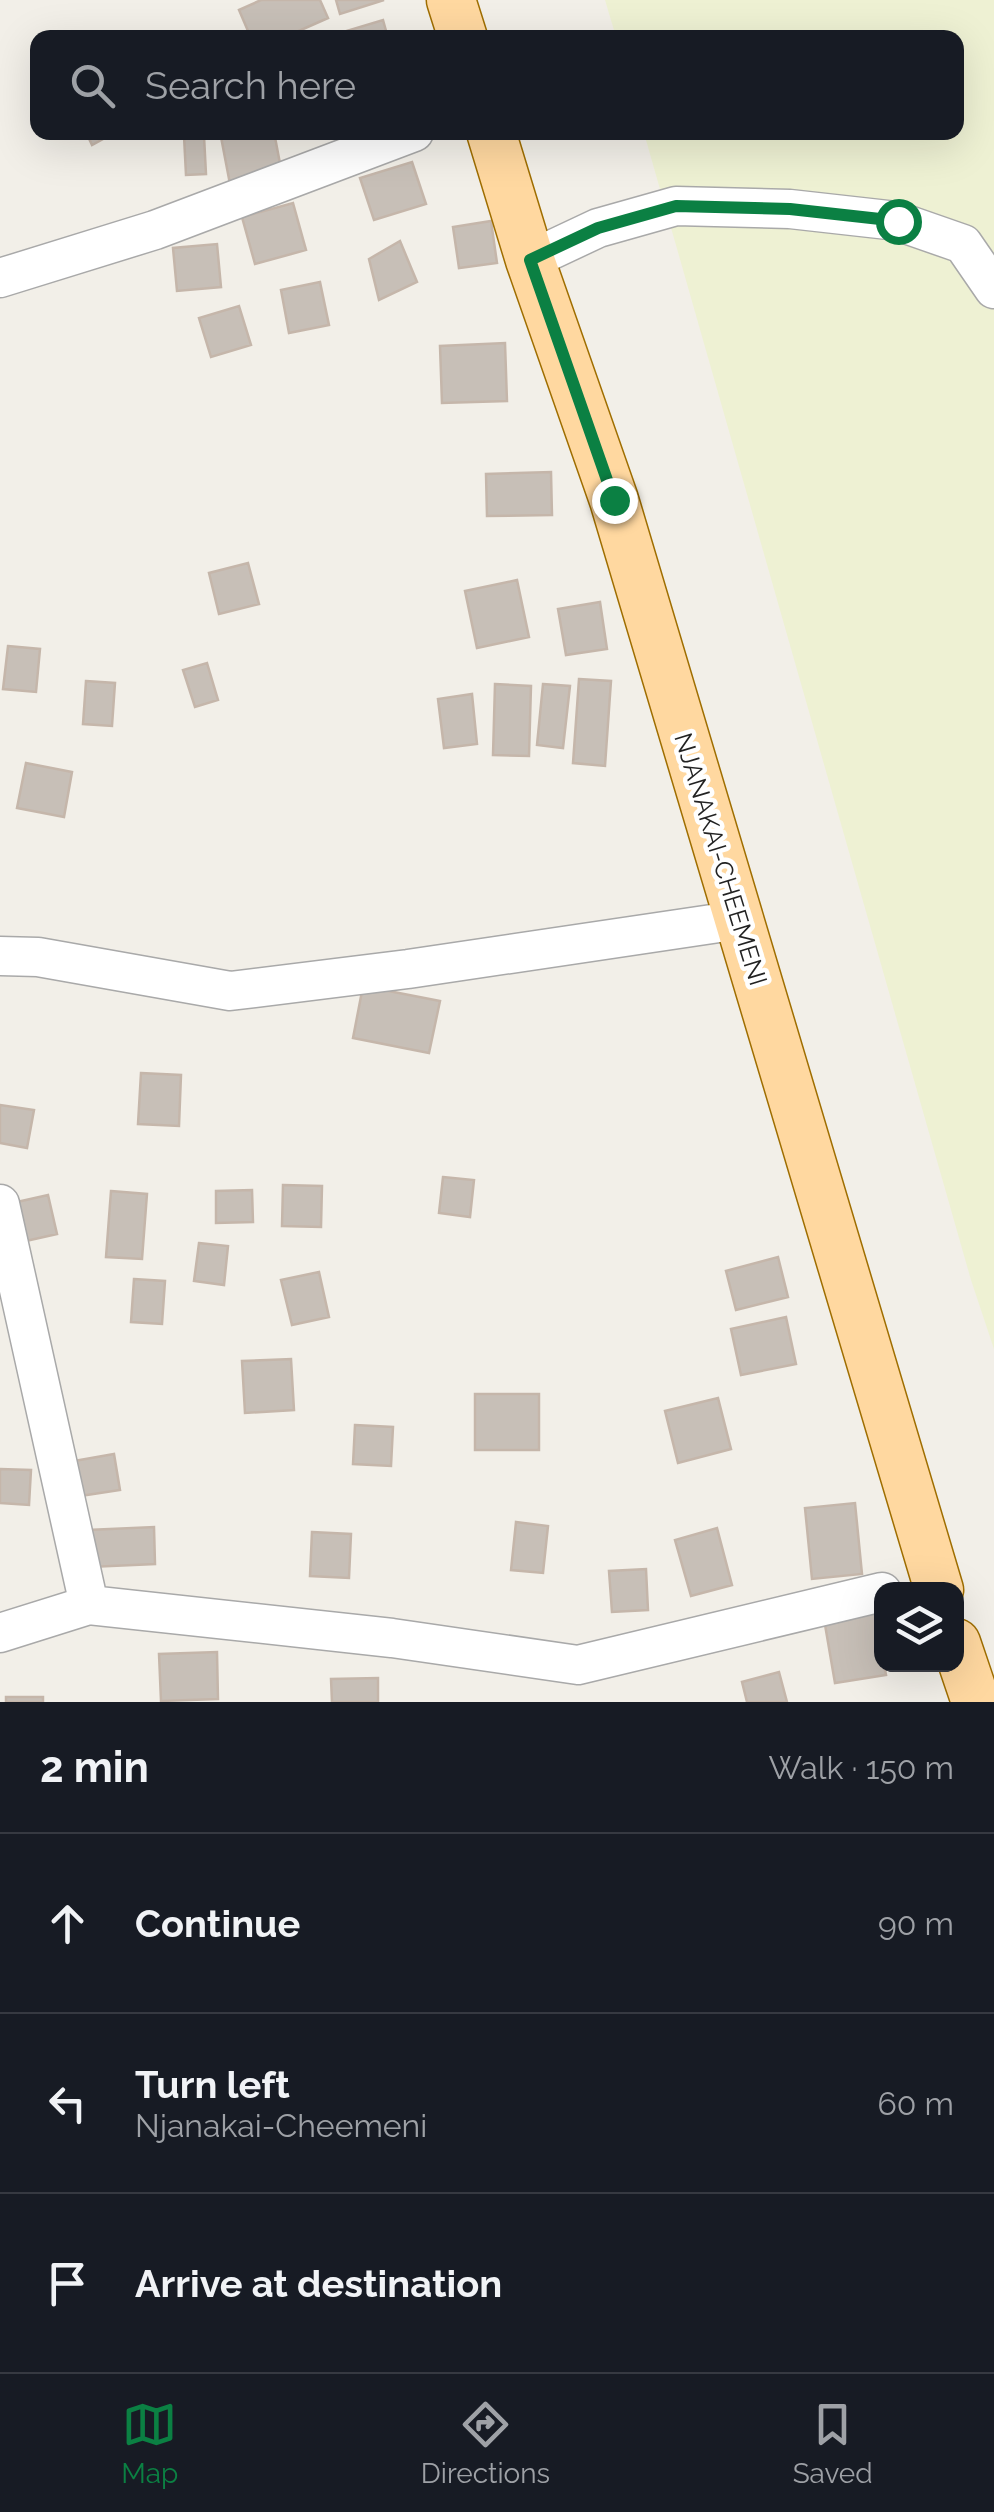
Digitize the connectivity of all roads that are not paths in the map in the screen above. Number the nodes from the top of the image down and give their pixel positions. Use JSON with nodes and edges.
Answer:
{"nodes":[{"id":1,"x":451,"y":0,"type":"edge"},
{"id":2,"x":460,"y":30,"type":"edge"},
{"id":3,"x":393,"y":140,"type":"edge"},
{"id":4,"x":493,"y":140,"type":"edge"},
{"id":5,"x":530,"y":260,"type":"junction"},
{"id":6,"x":0,"y":278,"type":"edge"},
{"id":7,"x":994,"y":288,"type":"edge"},
{"id":8,"x":739,"y":920,"type":"junction"},
{"id":9,"x":0,"y":956,"type":"edge"},
{"id":10,"x":0,"y":1204,"type":"edge"},
{"id":11,"x":920,"y":1582,"type":"edge"},
{"id":12,"x":874,"y":1594,"type":"edge"},
{"id":13,"x":89,"y":1605,"type":"junction"},
{"id":14,"x":0,"y":1633,"type":"edge"},
{"id":15,"x":964,"y":1667,"type":"edge"},
{"id":16,"x":976,"y":1702,"type":"edge"}],
"edges":[{"from":1,"to":2,"type":"main road"},
{"from":3,"to":6,"type":"street"},
{"from":4,"to":5,"type":"main road","name":"NJANAKAI-CHEEMENI"},
{"from":5,"to":7,"type":"street"},
{"from":5,"to":8,"type":"main road","name":"NJANAKAI-CHEEMENI"},
{"from":8,"to":9,"type":"street"},
{"from":8,"to":11,"type":"main road","name":"NJANAKAI-CHEEMENI"},
{"from":10,"to":13,"type":"street"},
{"from":12,"to":13,"type":"street"},
{"from":13,"to":14,"type":"street"},
{"from":15,"to":16,"type":"main road"}]}
